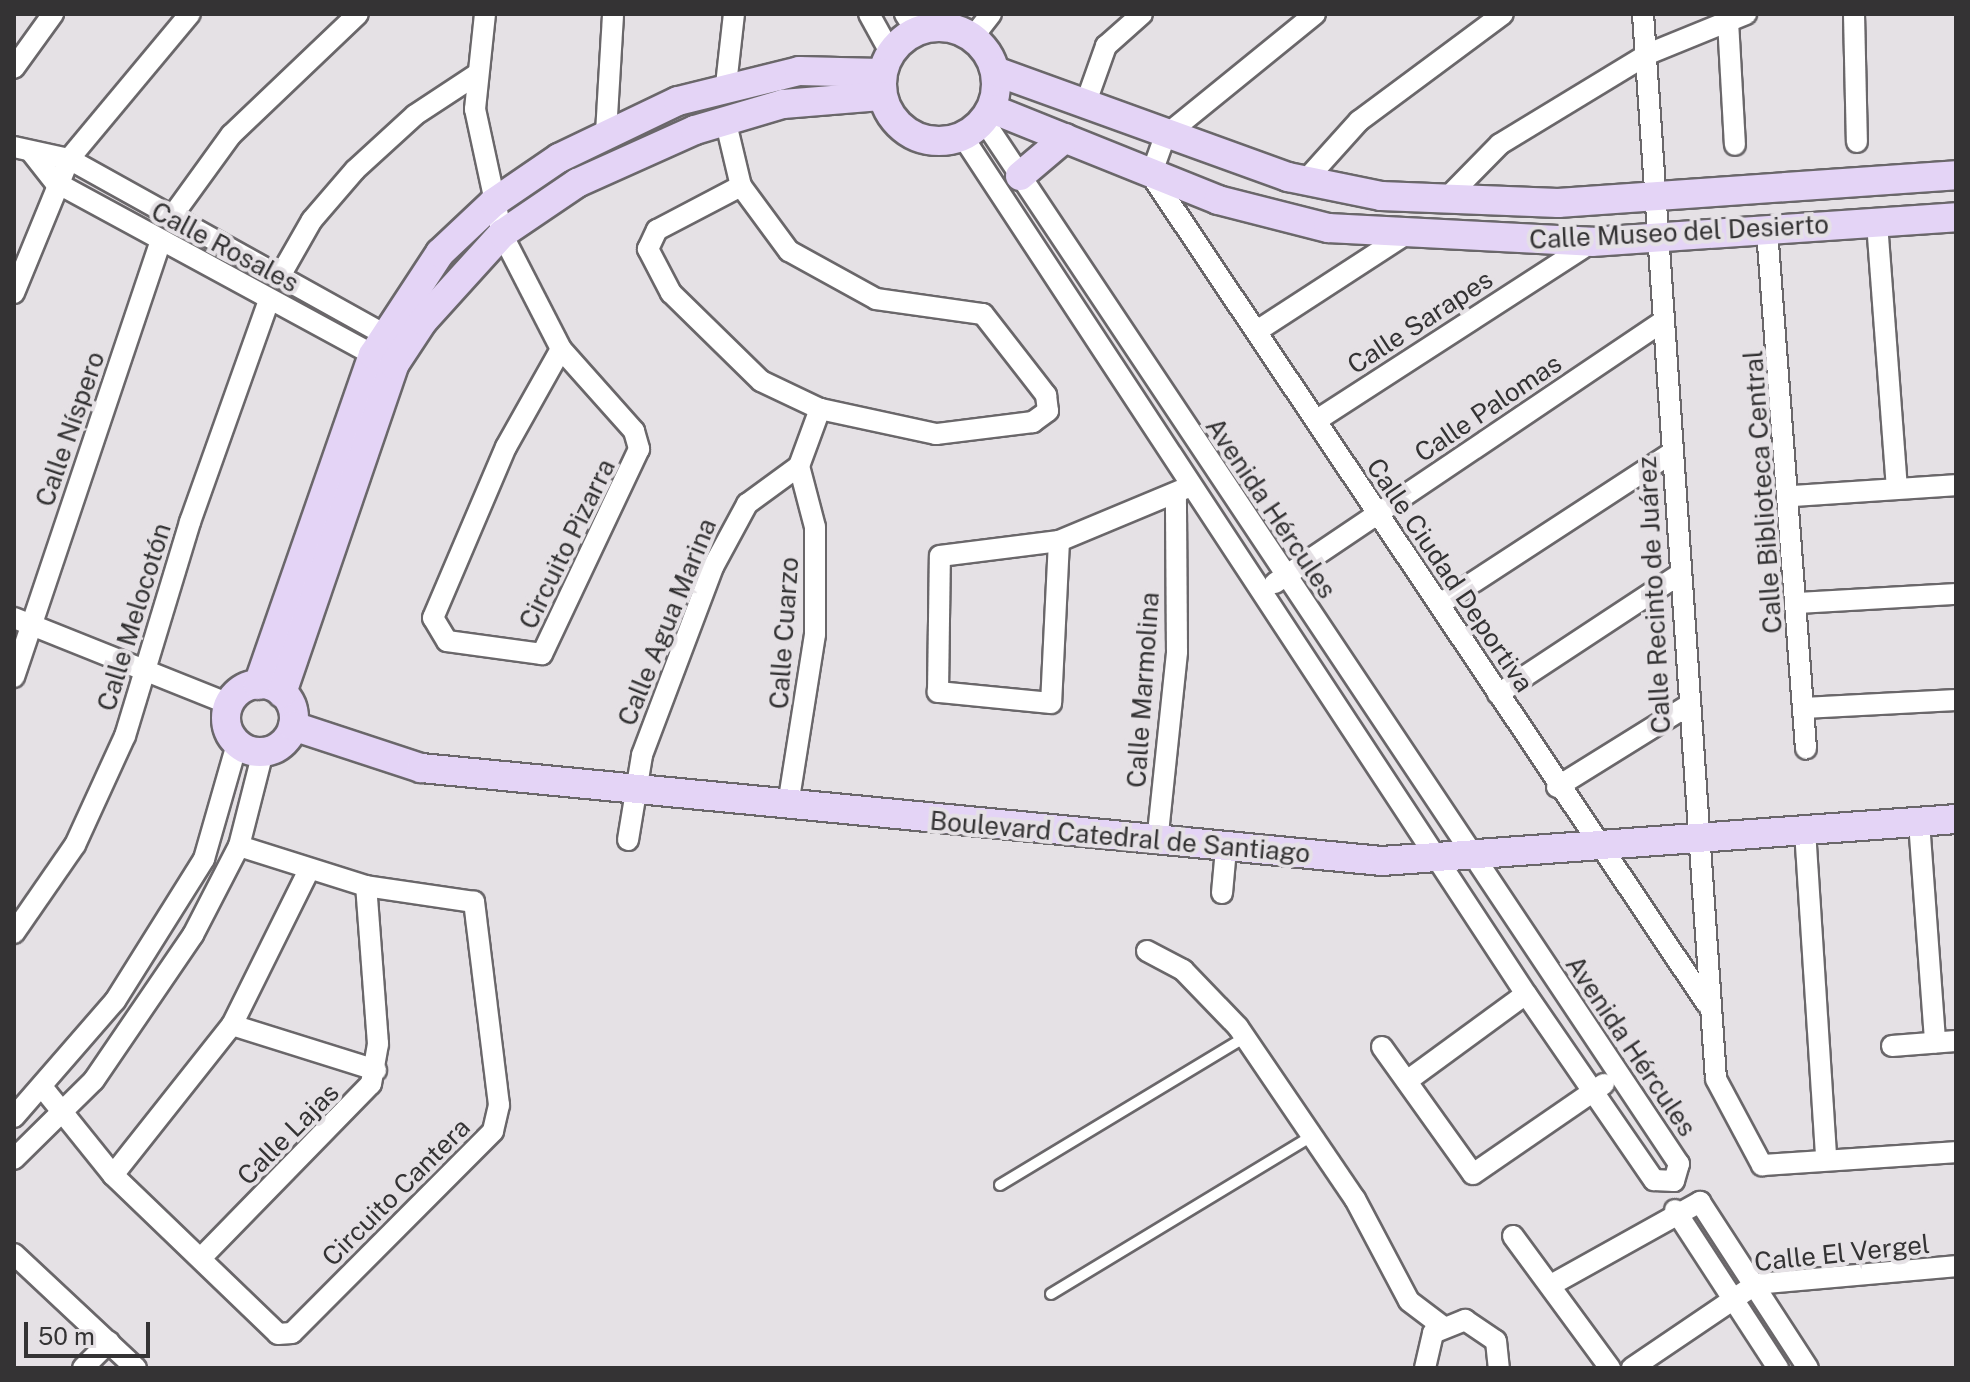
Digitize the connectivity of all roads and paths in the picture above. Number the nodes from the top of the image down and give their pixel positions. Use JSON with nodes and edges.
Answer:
{"nodes":[{"id":1,"x":53,"y":14,"type":"edge"},
{"id":2,"x":190,"y":14,"type":"edge"},
{"id":3,"x":358,"y":14,"type":"edge"},
{"id":4,"x":485,"y":14,"type":"edge"},
{"id":5,"x":613,"y":14,"type":"edge"},
{"id":6,"x":734,"y":14,"type":"edge"},
{"id":7,"x":869,"y":14,"type":"edge"},
{"id":8,"x":991,"y":14,"type":"edge"},
{"id":9,"x":1142,"y":14,"type":"edge"},
{"id":10,"x":1315,"y":14,"type":"edge"},
{"id":11,"x":1503,"y":14,"type":"edge"},
{"id":12,"x":1643,"y":14,"type":"edge"},
{"id":13,"x":1854,"y":14,"type":"edge"},
{"id":14,"x":1737,"y":17,"type":"edge"},
{"id":15,"x":910,"y":22,"type":"edge"},
{"id":16,"x":973,"y":37,"type":"junction"},
{"id":17,"x":1648,"y":54,"type":"junction"},
{"id":18,"x":14,"y":68,"type":"edge"},
{"id":19,"x":995,"y":71,"type":"junction"},
{"id":20,"x":884,"y":73,"type":"junction"},
{"id":21,"x":476,"y":75,"type":"junction"},
{"id":22,"x":726,"y":85,"type":"junction"},
{"id":23,"x":1085,"y":105,"type":"junction"},
{"id":24,"x":725,"y":119,"type":"junction"},
{"id":25,"x":979,"y":122,"type":"junction"},
{"id":26,"x":606,"y":133,"type":"junction"},
{"id":27,"x":1165,"y":136,"type":"junction"},
{"id":28,"x":1065,"y":138,"type":"junction"},
{"id":29,"x":1857,"y":142,"type":"dead end"},
{"id":30,"x":1735,"y":145,"type":"dead end"},
{"id":31,"x":23,"y":150,"type":"edge"},
{"id":32,"x":69,"y":159,"type":"junction"},
{"id":33,"x":1151,"y":175,"type":"junction"},
{"id":34,"x":1956,"y":175,"type":"edge"},
{"id":35,"x":1020,"y":176,"type":"junction"},
{"id":36,"x":1305,"y":181,"type":"junction"},
{"id":37,"x":55,"y":182,"type":"junction"},
{"id":38,"x":741,"y":186,"type":"junction"},
{"id":39,"x":1658,"y":195,"type":"junction"},
{"id":40,"x":1445,"y":200,"type":"junction"},
{"id":41,"x":493,"y":203,"type":"junction"},
{"id":42,"x":173,"y":215,"type":"junction"},
{"id":43,"x":1956,"y":217,"type":"edge"},
{"id":44,"x":1877,"y":223,"type":"junction"},
{"id":45,"x":1767,"y":230,"type":"junction"},
{"id":46,"x":1408,"y":233,"type":"junction"},
{"id":47,"x":502,"y":234,"type":"junction"},
{"id":48,"x":1659,"y":238,"type":"junction"},
{"id":49,"x":1592,"y":242,"type":"junction"},
{"id":50,"x":160,"y":243,"type":"junction"},
{"id":51,"x":280,"y":276,"type":"junction"},
{"id":52,"x":14,"y":293,"type":"edge"},
{"id":53,"x":269,"y":300,"type":"junction"},
{"id":54,"x":1664,"y":321,"type":"junction"},
{"id":55,"x":1257,"y":331,"type":"junction"},
{"id":56,"x":378,"y":344,"type":"junction"},
{"id":57,"x":561,"y":349,"type":"junction"},
{"id":58,"x":820,"y":409,"type":"junction"},
{"id":59,"x":1317,"y":420,"type":"junction"},
{"id":60,"x":1672,"y":453,"type":"junction"},
{"id":61,"x":799,"y":466,"type":"junction"},
{"id":62,"x":1956,"y":485,"type":"edge"},
{"id":63,"x":1897,"y":488,"type":"junction"},
{"id":64,"x":1182,"y":490,"type":"junction"},
{"id":65,"x":1792,"y":496,"type":"junction"},
{"id":66,"x":1378,"y":514,"type":"junction"},
{"id":67,"x":1059,"y":541,"type":"junction"},
{"id":68,"x":1680,"y":574,"type":"junction"},
{"id":69,"x":1285,"y":576,"type":"junction"},
{"id":70,"x":1262,"y":592,"type":"junction"},
{"id":71,"x":1956,"y":594,"type":"edge"},
{"id":72,"x":1799,"y":603,"type":"junction"},
{"id":73,"x":1440,"y":604,"type":"junction"},
{"id":74,"x":23,"y":622,"type":"edge"},
{"id":75,"x":144,"y":674,"type":"junction"},
{"id":76,"x":14,"y":677,"type":"edge"},
{"id":77,"x":270,"y":689,"type":"junction"},
{"id":78,"x":1498,"y":694,"type":"junction"},
{"id":79,"x":1956,"y":700,"type":"edge"},
{"id":80,"x":229,"y":704,"type":"junction"},
{"id":81,"x":1687,"y":706,"type":"junction"},
{"id":82,"x":1804,"y":708,"type":"junction"},
{"id":83,"x":293,"y":726,"type":"junction"},
{"id":84,"x":250,"y":748,"type":"junction"},
{"id":85,"x":1806,"y":749,"type":"dead end"},
{"id":86,"x":1557,"y":787,"type":"junction"},
{"id":87,"x":633,"y":789,"type":"junction"},
{"id":88,"x":788,"y":805,"type":"junction"},
{"id":89,"x":1956,"y":819,"type":"edge"},
{"id":90,"x":1919,"y":822,"type":"junction"},
{"id":91,"x":1805,"y":830,"type":"junction"},
{"id":92,"x":1695,"y":839,"type":"junction"},
{"id":93,"x":628,"y":840,"type":"dead end"},
{"id":94,"x":1157,"y":843,"type":"junction"},
{"id":95,"x":1594,"y":844,"type":"junction"},
{"id":96,"x":239,"y":846,"type":"junction"},
{"id":97,"x":1226,"y":849,"type":"junction"},
{"id":98,"x":1470,"y":854,"type":"junction"},
{"id":99,"x":1440,"y":856,"type":"junction"},
{"id":100,"x":309,"y":870,"type":"junction"},
{"id":101,"x":366,"y":886,"type":"junction"},
{"id":102,"x":1222,"y":893,"type":"dead end"},
{"id":103,"x":14,"y":933,"type":"edge"},
{"id":104,"x":1147,"y":951,"type":"dead end"},
{"id":105,"x":1526,"y":994,"type":"junction"},
{"id":106,"x":1707,"y":1004,"type":"junction"},
{"id":107,"x":232,"y":1025,"type":"junction"},
{"id":108,"x":1245,"y":1037,"type":"junction"},
{"id":109,"x":1956,"y":1041,"type":"edge"},
{"id":110,"x":1935,"y":1042,"type":"junction"},
{"id":111,"x":1892,"y":1046,"type":"dead end"},
{"id":112,"x":1382,"y":1047,"type":"dead end"},
{"id":113,"x":376,"y":1070,"type":"junction"},
{"id":114,"x":1618,"y":1074,"type":"junction"},
{"id":115,"x":1407,"y":1081,"type":"junction"},
{"id":116,"x":43,"y":1088,"type":"junction"},
{"id":117,"x":1593,"y":1092,"type":"junction"},
{"id":118,"x":14,"y":1117,"type":"edge"},
{"id":119,"x":59,"y":1117,"type":"junction"},
{"id":120,"x":1312,"y":1136,"type":"junction"},
{"id":121,"x":1956,"y":1152,"type":"edge"},
{"id":122,"x":14,"y":1159,"type":"edge"},
{"id":123,"x":1826,"y":1159,"type":"junction"},
{"id":124,"x":113,"y":1175,"type":"junction"},
{"id":125,"x":1000,"y":1185,"type":"dead end"},
{"id":126,"x":1675,"y":1210,"type":"junction"},
{"id":127,"x":1513,"y":1236,"type":"dead end"},
{"id":128,"x":15,"y":1255,"type":"edge"},
{"id":129,"x":201,"y":1258,"type":"junction"},
{"id":130,"x":1956,"y":1266,"type":"edge"},
{"id":131,"x":1756,"y":1284,"type":"junction"},
{"id":132,"x":1551,"y":1285,"type":"junction"},
{"id":133,"x":1051,"y":1294,"type":"dead end"},
{"id":134,"x":1735,"y":1295,"type":"junction"},
{"id":135,"x":1442,"y":1326,"type":"junction"},
{"id":136,"x":109,"y":1342,"type":"junction"},
{"id":137,"x":83,"y":1368,"type":"edge"},
{"id":138,"x":136,"y":1368,"type":"edge"},
{"id":139,"x":1425,"y":1368,"type":"edge"},
{"id":140,"x":1499,"y":1368,"type":"edge"},
{"id":141,"x":1610,"y":1368,"type":"edge"},
{"id":142,"x":1632,"y":1368,"type":"edge"},
{"id":143,"x":1778,"y":1368,"type":"edge"},
{"id":144,"x":1808,"y":1368,"type":"edge"}],
"edges":[{"from":1,"to":18,"type":"street"},
{"from":2,"to":32,"type":"street"},
{"from":3,"to":42,"type":"street"},
{"from":4,"to":21,"type":"street","name":"Circuito Pizarra"},
{"from":5,"to":26,"type":"street"},
{"from":6,"to":22,"type":"street"},
{"from":7,"to":20,"type":"street"},
{"from":8,"to":16,"type":"street"},
{"from":9,"to":23,"type":"street"},
{"from":10,"to":27,"type":"street"},
{"from":11,"to":36,"type":"street"},
{"from":12,"to":17,"type":"street","name":"Calle Recinto de Juárez"},
{"from":13,"to":29,"type":"street"},
{"from":14,"to":17,"type":"street"},
{"from":14,"to":30,"type":"street"},
{"from":15,"to":16,"type":"street"},
{"from":15,"to":20,"type":"street"},
{"from":16,"to":19,"type":"street"},
{"from":17,"to":39,"type":"street","name":"Calle Recinto de Juárez"},
{"from":17,"to":40,"type":"street"},
{"from":19,"to":23,"type":"street","name":"Calle Museo del Desierto"},
{"from":19,"to":25,"type":"street"},
{"from":20,"to":22,"type":"street"},
{"from":20,"to":24,"type":"street"},
{"from":20,"to":25,"type":"street"},
{"from":21,"to":41,"type":"street","name":"Circuito Pizarra"},
{"from":21,"to":51,"type":"street"},
{"from":22,"to":26,"type":"street"},
{"from":23,"to":27,"type":"street","name":"Calle Museo del Desierto"},
{"from":24,"to":38,"type":"street"},
{"from":24,"to":47,"type":"street"},
{"from":25,"to":28,"type":"street","name":"Calle Museo del Desierto"},
{"from":25,"to":35,"type":"street","name":"Avenida Hércules"},
{"from":25,"to":64,"type":"street","name":"Avenida Hércules"},
{"from":26,"to":41,"type":"street"},
{"from":27,"to":33,"type":"street"},
{"from":27,"to":36,"type":"street","name":"Calle Museo del Desierto"},
{"from":28,"to":33,"type":"street","name":"Calle Museo del Desierto"},
{"from":28,"to":35,"type":"street"},
{"from":31,"to":32,"type":"street","name":"Calle Rosales"},
{"from":31,"to":37,"type":"street"},
{"from":32,"to":37,"type":"street"},
{"from":32,"to":42,"type":"street","name":"Calle Rosales"},
{"from":33,"to":46,"type":"street","name":"Calle Museo del Desierto"},
{"from":33,"to":55,"type":"street","name":"Calle Ciudad Deportiva"},
{"from":34,"to":39,"type":"street","name":"Calle Museo del Desierto"},
{"from":35,"to":69,"type":"street","name":"Avenida Hércules"},
{"from":36,"to":40,"type":"street","name":"Calle Museo del Desierto"},
{"from":37,"to":50,"type":"street","name":"Calle Rosales"},
{"from":37,"to":52,"type":"street"},
{"from":38,"to":58,"type":"street"},
{"from":38,"to":58,"type":"street"},
{"from":39,"to":40,"type":"street","name":"Calle Museo del Desierto"},
{"from":39,"to":48,"type":"street","name":"Calle Recinto de Juárez"},
{"from":41,"to":47,"type":"street","name":"Circuito Pizarra"},
{"from":41,"to":56,"type":"street"},
{"from":42,"to":51,"type":"street","name":"Calle Rosales"},
{"from":43,"to":44,"type":"street","name":"Calle Museo del Desierto"},
{"from":44,"to":45,"type":"street","name":"Calle Museo del Desierto"},
{"from":44,"to":63,"type":"street"},
{"from":45,"to":48,"type":"street","name":"Calle Museo del Desierto"},
{"from":45,"to":65,"type":"street","name":"Calle Biblioteca Central"},
{"from":46,"to":49,"type":"street","name":"Calle Museo del Desierto"},
{"from":46,"to":55,"type":"street"},
{"from":47,"to":57,"type":"street","name":"Circuito Pizarra"},
{"from":47,"to":77,"type":"street"},
{"from":48,"to":49,"type":"street","name":"Calle Museo del Desierto"},
{"from":48,"to":54,"type":"street","name":"Calle Recinto de Juárez"},
{"from":49,"to":59,"type":"street","name":"Calle Sarapes"},
{"from":50,"to":53,"type":"street","name":"Calle Rosales"},
{"from":50,"to":74,"type":"street","name":"Calle Níspero"},
{"from":51,"to":56,"type":"street","name":"Calle Rosales"},
{"from":53,"to":56,"type":"street","name":"Calle Rosales"},
{"from":53,"to":75,"type":"street","name":"Calle Melocotón"},
{"from":54,"to":60,"type":"street","name":"Calle Recinto de Juárez"},
{"from":54,"to":66,"type":"street","name":"Calle Palomas"},
{"from":55,"to":59,"type":"street","name":"Calle Ciudad Deportiva"},
{"from":56,"to":77,"type":"street"},
{"from":57,"to":57,"type":"street","name":"Circuito Pizarra"},
{"from":58,"to":61,"type":"street"},
{"from":59,"to":66,"type":"street","name":"Calle Ciudad Deportiva"},
{"from":60,"to":68,"type":"street","name":"Calle Recinto de Juárez"},
{"from":60,"to":73,"type":"street"},
{"from":61,"to":87,"type":"street","name":"Calle Agua Marina"},
{"from":61,"to":88,"type":"street","name":"Calle Cuarzo"},
{"from":62,"to":63,"type":"street"},
{"from":63,"to":65,"type":"street"},
{"from":64,"to":67,"type":"street"},
{"from":64,"to":70,"type":"street","name":"Avenida Hércules"},
{"from":64,"to":94,"type":"street","name":"Calle Marmolina"},
{"from":65,"to":72,"type":"street","name":"Calle Biblioteca Central"},
{"from":66,"to":69,"type":"street","name":"Calle Palomas"},
{"from":66,"to":73,"type":"street","name":"Calle Ciudad Deportiva"},
{"from":67,"to":67,"type":"street"},
{"from":68,"to":78,"type":"street"},
{"from":68,"to":81,"type":"street","name":"Calle Recinto de Juárez"},
{"from":69,"to":70,"type":"street","name":"Calle Palomas"},
{"from":69,"to":98,"type":"street","name":"Avenida Hércules"},
{"from":70,"to":99,"type":"street","name":"Avenida Hércules"},
{"from":71,"to":72,"type":"street"},
{"from":72,"to":82,"type":"street","name":"Calle Biblioteca Central"},
{"from":73,"to":78,"type":"street","name":"Calle Ciudad Deportiva"},
{"from":74,"to":75,"type":"street"},
{"from":74,"to":76,"type":"street","name":"Calle Níspero"},
{"from":75,"to":80,"type":"street"},
{"from":75,"to":103,"type":"street","name":"Calle Melocotón"},
{"from":77,"to":80,"type":"street"},
{"from":77,"to":83,"type":"street"},
{"from":78,"to":86,"type":"street","name":"Calle Ciudad Deportiva"},
{"from":79,"to":82,"type":"street"},
{"from":80,"to":84,"type":"street"},
{"from":81,"to":86,"type":"street"},
{"from":81,"to":92,"type":"street","name":"Calle Recinto de Juárez"},
{"from":82,"to":85,"type":"street","name":"Calle Biblioteca Central"},
{"from":83,"to":84,"type":"street"},
{"from":83,"to":87,"type":"street","name":"Boulevard Catedral de Santiago"},
{"from":84,"to":96,"type":"street"},
{"from":84,"to":116,"type":"street"},
{"from":86,"to":95,"type":"street","name":"Calle Ciudad Deportiva"},
{"from":87,"to":88,"type":"street","name":"Boulevard Catedral de Santiago"},
{"from":87,"to":93,"type":"street","name":"Calle Agua Marina"},
{"from":88,"to":94,"type":"street","name":"Boulevard Catedral de Santiago"},
{"from":89,"to":90,"type":"street","name":"Boulevard Catedral de Santiago"},
{"from":90,"to":91,"type":"street","name":"Boulevard Catedral de Santiago"},
{"from":90,"to":110,"type":"street"},
{"from":91,"to":92,"type":"street","name":"Boulevard Catedral de Santiago"},
{"from":91,"to":123,"type":"street"},
{"from":92,"to":95,"type":"street","name":"Boulevard Catedral de Santiago"},
{"from":92,"to":106,"type":"street","name":"Calle Recinto de Juárez"},
{"from":94,"to":97,"type":"street","name":"Boulevard Catedral de Santiago"},
{"from":95,"to":98,"type":"street","name":"Boulevard Catedral de Santiago"},
{"from":95,"to":106,"type":"street","name":"Calle Ciudad Deportiva"},
{"from":96,"to":100,"type":"street","name":"Circuito Cantera"},
{"from":96,"to":119,"type":"street"},
{"from":97,"to":99,"type":"street","name":"Boulevard Catedral de Santiago"},
{"from":97,"to":102,"type":"street"},
{"from":98,"to":99,"type":"street","name":"Boulevard Catedral de Santiago"},
{"from":98,"to":114,"type":"street","name":"Avenida Hércules"},
{"from":99,"to":105,"type":"street","name":"Avenida Hércules"},
{"from":100,"to":101,"type":"street","name":"Circuito Cantera"},
{"from":100,"to":107,"type":"street"},
{"from":101,"to":113,"type":"street"},
{"from":101,"to":129,"type":"street","name":"Circuito Cantera"},
{"from":104,"to":108,"type":"street"},
{"from":105,"to":115,"type":"street"},
{"from":105,"to":117,"type":"street","name":"Avenida Hércules"},
{"from":106,"to":123,"type":"street","name":"Calle Recinto de Juárez"},
{"from":107,"to":113,"type":"street"},
{"from":107,"to":124,"type":"street"},
{"from":108,"to":120,"type":"street"},
{"from":108,"to":125,"type":"lane"},
{"from":109,"to":110,"type":"street"},
{"from":110,"to":111,"type":"street"},
{"from":112,"to":115,"type":"street"},
{"from":113,"to":129,"type":"street","name":"Calle Lajas"},
{"from":114,"to":117,"type":"street"},
{"from":114,"to":117,"type":"street","name":"Avenida Hércules"},
{"from":115,"to":117,"type":"street"},
{"from":116,"to":118,"type":"street"},
{"from":116,"to":119,"type":"street","name":"Circuito Cantera"},
{"from":119,"to":122,"type":"street"},
{"from":119,"to":124,"type":"street","name":"Circuito Cantera"},
{"from":120,"to":133,"type":"lane"},
{"from":120,"to":135,"type":"street"},
{"from":121,"to":123,"type":"street"},
{"from":124,"to":129,"type":"street","name":"Circuito Cantera"},
{"from":126,"to":131,"type":"street"},
{"from":126,"to":132,"type":"street"},
{"from":126,"to":134,"type":"street"},
{"from":127,"to":132,"type":"street"},
{"from":128,"to":136,"type":"street"},
{"from":130,"to":131,"type":"street","name":"Calle El Vergel"},
{"from":131,"to":134,"type":"street","name":"Calle El Vergel"},
{"from":131,"to":144,"type":"street"},
{"from":132,"to":141,"type":"street"},
{"from":134,"to":142,"type":"street","name":"Calle El Vergel"},
{"from":134,"to":143,"type":"street"},
{"from":135,"to":139,"type":"street"},
{"from":135,"to":140,"type":"street"},
{"from":136,"to":137,"type":"street"},
{"from":136,"to":138,"type":"street"}]}
